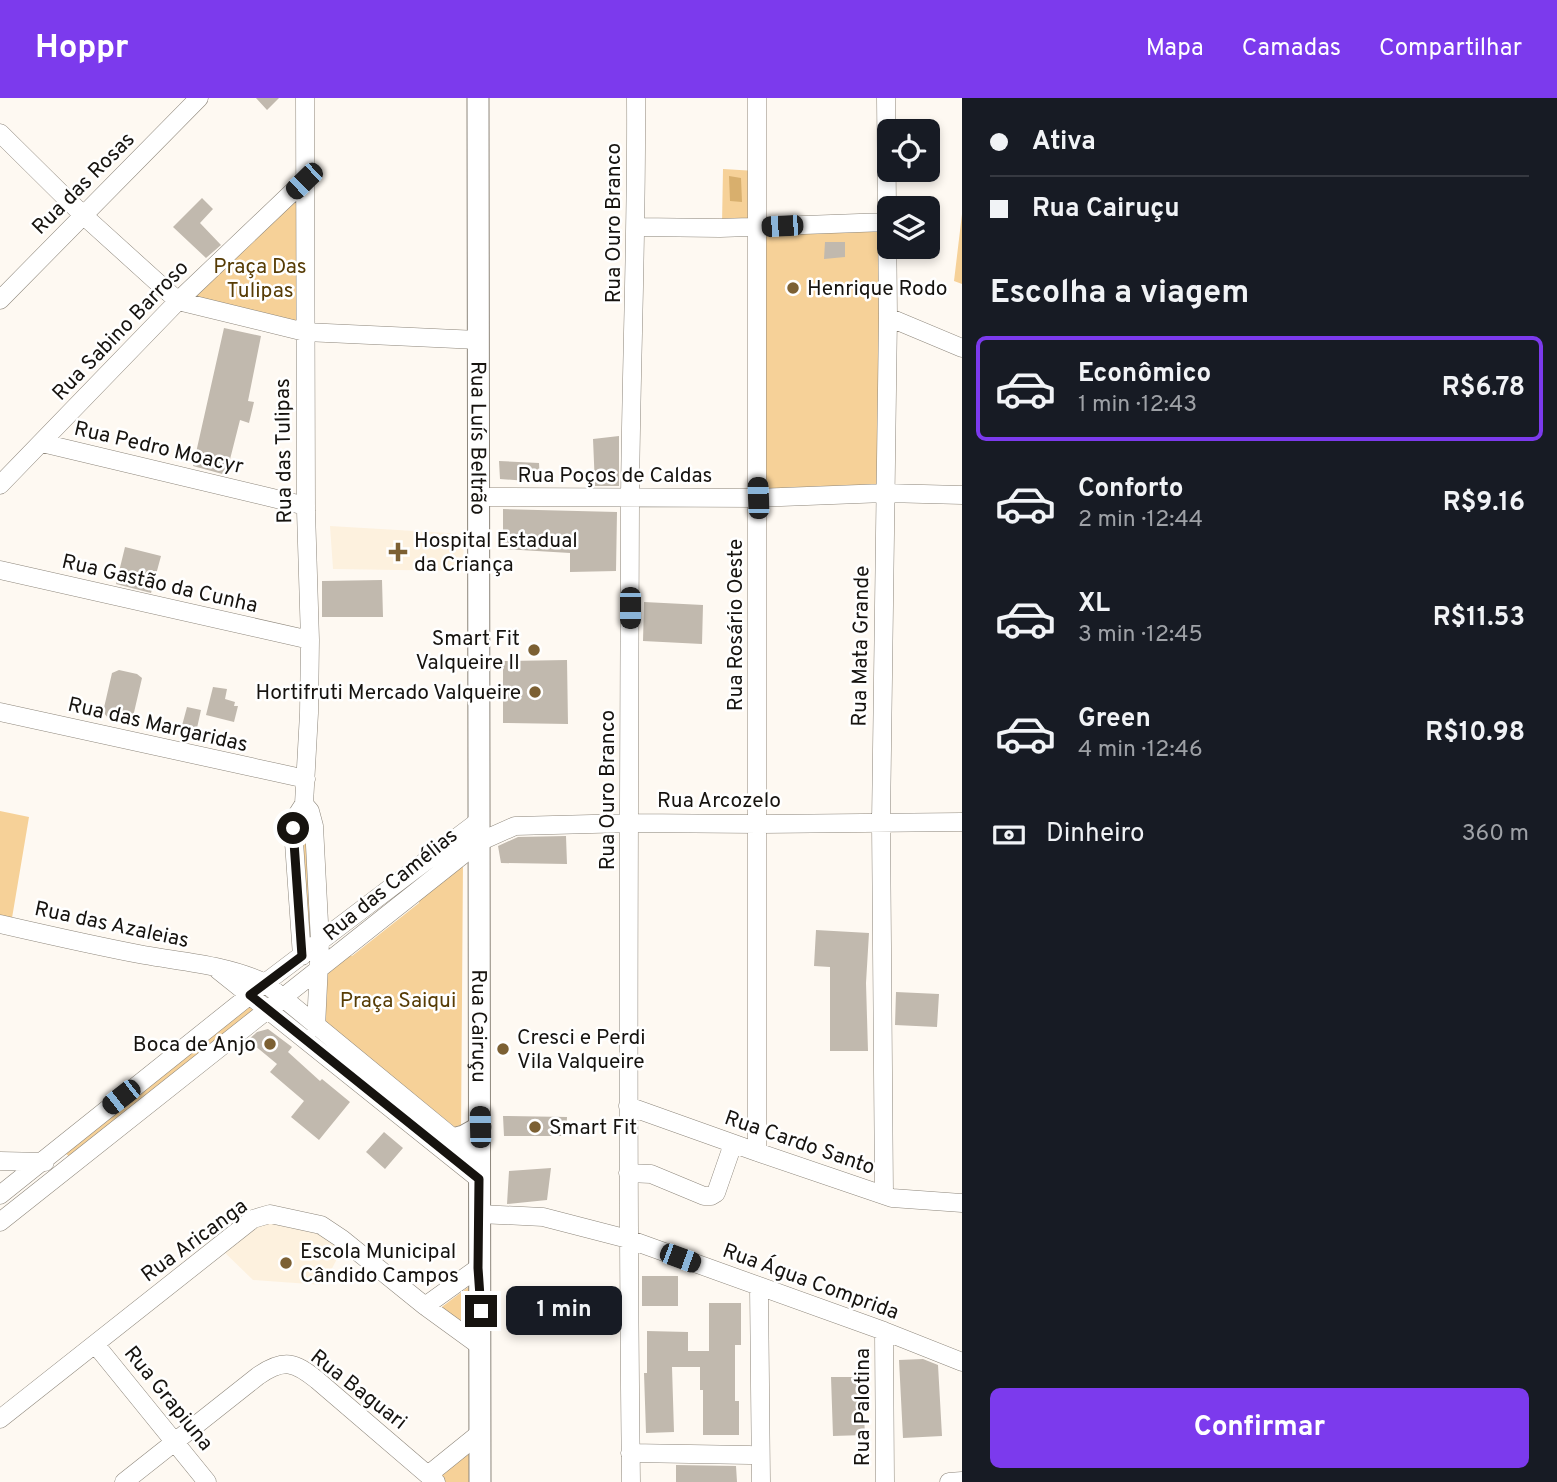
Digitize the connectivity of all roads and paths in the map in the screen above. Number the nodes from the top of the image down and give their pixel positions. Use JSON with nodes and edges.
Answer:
{"nodes":[{"id":1,"x":199,"y":98,"type":"edge"},
{"id":2,"x":305,"y":98,"type":"edge"},
{"id":3,"x":478,"y":98,"type":"edge"},
{"id":4,"x":636,"y":98,"type":"edge"},
{"id":5,"x":757,"y":98,"type":"edge"},
{"id":6,"x":886,"y":98,"type":"edge"},
{"id":7,"x":0,"y":134,"type":"edge"},
{"id":8,"x":304,"y":181,"type":"junction"},
{"id":9,"x":887,"y":196,"type":"edge"},
{"id":10,"x":83,"y":215,"type":"junction"},
{"id":11,"x":877,"y":222,"type":"edge"},
{"id":12,"x":637,"y":227,"type":"junction"},
{"id":13,"x":756,"y":227,"type":"junction"},
{"id":14,"x":887,"y":259,"type":"edge"},
{"id":15,"x":0,"y":300,"type":"edge"},
{"id":16,"x":178,"y":301,"type":"junction"},
{"id":17,"x":888,"y":317,"type":"junction"},
{"id":18,"x":305,"y":332,"type":"junction"},
{"id":19,"x":478,"y":340,"type":"junction"},
{"id":20,"x":962,"y":348,"type":"edge"},
{"id":21,"x":42,"y":443,"type":"junction"},
{"id":22,"x":0,"y":485,"type":"edge"},
{"id":23,"x":885,"y":493,"type":"junction"},
{"id":24,"x":962,"y":495,"type":"edge"},
{"id":25,"x":479,"y":497,"type":"junction"},
{"id":26,"x":631,"y":497,"type":"junction"},
{"id":27,"x":758,"y":498,"type":"junction"},
{"id":28,"x":306,"y":506,"type":"junction"},
{"id":29,"x":0,"y":570,"type":"edge"},
{"id":30,"x":310,"y":640,"type":"junction"},
{"id":31,"x":0,"y":712,"type":"edge"},
{"id":32,"x":306,"y":779,"type":"junction"},
{"id":33,"x":304,"y":804,"type":"junction"},
{"id":34,"x":480,"y":820,"type":"junction"},
{"id":35,"x":881,"y":822,"type":"junction"},
{"id":36,"x":962,"y":822,"type":"edge"},
{"id":37,"x":630,"y":823,"type":"junction"},
{"id":38,"x":758,"y":824,"type":"junction"},
{"id":39,"x":479,"y":842,"type":"junction"},
{"id":40,"x":0,"y":924,"type":"edge"},
{"id":41,"x":320,"y":943,"type":"junction"},
{"id":42,"x":302,"y":956,"type":"junction"},
{"id":43,"x":215,"y":968,"type":"junction"},
{"id":44,"x":319,"y":970,"type":"junction"},
{"id":45,"x":265,"y":984,"type":"junction"},
{"id":46,"x":250,"y":995,"type":"junction"},
{"id":47,"x":275,"y":1004,"type":"junction"},
{"id":48,"x":316,"y":1027,"type":"junction"},
{"id":49,"x":375,"y":1085,"type":"junction"},
{"id":50,"x":628,"y":1105,"type":"junction"},
{"id":51,"x":480,"y":1127,"type":"junction"},
{"id":52,"x":453,"y":1139,"type":"junction"},
{"id":53,"x":733,"y":1144,"type":"junction"},
{"id":54,"x":757,"y":1152,"type":"junction"},
{"id":55,"x":0,"y":1161,"type":"edge"},
{"id":56,"x":41,"y":1161,"type":"junction"},
{"id":57,"x":70,"y":1166,"type":"junction"},
{"id":58,"x":480,"y":1170,"type":"junction"},
{"id":59,"x":628,"y":1172,"type":"junction"},
{"id":60,"x":0,"y":1195,"type":"edge"},
{"id":61,"x":884,"y":1195,"type":"junction"},
{"id":62,"x":962,"y":1203,"type":"edge"},
{"id":63,"x":479,"y":1214,"type":"junction"},
{"id":64,"x":0,"y":1222,"type":"edge"},
{"id":65,"x":628,"y":1238,"type":"junction"},
{"id":66,"x":478,"y":1268,"type":"junction"},
{"id":67,"x":759,"y":1287,"type":"junction"},
{"id":68,"x":425,"y":1307,"type":"junction"},
{"id":69,"x":884,"y":1331,"type":"junction"},
{"id":70,"x":95,"y":1344,"type":"junction"},
{"id":71,"x":480,"y":1346,"type":"junction"},
{"id":72,"x":962,"y":1362,"type":"edge"},
{"id":73,"x":0,"y":1419,"type":"edge"},
{"id":74,"x":480,"y":1433,"type":"junction"},
{"id":75,"x":175,"y":1441,"type":"junction"},
{"id":76,"x":630,"y":1453,"type":"junction"},
{"id":77,"x":750,"y":1455,"type":"dead end"},
{"id":78,"x":432,"y":1478,"type":"edge"},
{"id":79,"x":962,"y":1481,"type":"edge"},
{"id":80,"x":124,"y":1482,"type":"edge"},
{"id":81,"x":207,"y":1482,"type":"edge"},
{"id":82,"x":480,"y":1482,"type":"edge"},
{"id":83,"x":631,"y":1482,"type":"edge"},
{"id":84,"x":761,"y":1482,"type":"edge"},
{"id":85,"x":885,"y":1482,"type":"edge"},
{"id":86,"x":949,"y":1482,"type":"edge"}],
"edges":[{"from":1,"to":10,"type":"street","name":"Rua das Rosas"},
{"from":2,"to":8,"type":"street","name":"Rua das Tulipas"},
{"from":3,"to":19,"type":"main road","name":"Rua Luís Beltrão"},
{"from":4,"to":12,"type":"street","name":"Rua Ouro Branco"},
{"from":5,"to":13,"type":"street","name":"Rua Rosário Oeste"},
{"from":6,"to":9,"type":"street","name":"Rua Mata Grande"},
{"from":7,"to":10,"type":"street"},
{"from":8,"to":16,"type":"street","name":"Rua Sabino Barroso"},
{"from":8,"to":18,"type":"street","name":"Rua das Tulipas"},
{"from":10,"to":15,"type":"street","name":"Rua das Rosas"},
{"from":10,"to":16,"type":"street"},
{"from":11,"to":13,"type":"street"},
{"from":12,"to":13,"type":"street"},
{"from":12,"to":26,"type":"street","name":"Rua Ouro Branco"},
{"from":13,"to":27,"type":"street","name":"Rua Rosário Oeste"},
{"from":14,"to":17,"type":"street","name":"Rua Mata Grande"},
{"from":16,"to":18,"type":"street"},
{"from":16,"to":21,"type":"street","name":"Rua Sabino Barroso"},
{"from":17,"to":20,"type":"street"},
{"from":17,"to":23,"type":"street","name":"Rua Mata Grande"},
{"from":18,"to":19,"type":"street"},
{"from":18,"to":28,"type":"street","name":"Rua das Tulipas"},
{"from":19,"to":25,"type":"main road","name":"Rua Luís Beltrão"},
{"from":21,"to":22,"type":"street","name":"Rua Sabino Barroso"},
{"from":21,"to":28,"type":"street","name":"Rua Pedro Moacyr"},
{"from":23,"to":24,"type":"street","name":"Rua Poços de Caldas"},
{"from":23,"to":27,"type":"street","name":"Rua Poços de Caldas"},
{"from":23,"to":35,"type":"street","name":"Rua Mata Grande"},
{"from":25,"to":26,"type":"street","name":"Rua Poços de Caldas"},
{"from":25,"to":34,"type":"main road","name":"Rua Luís Beltrão"},
{"from":26,"to":27,"type":"street","name":"Rua Poços de Caldas"},
{"from":26,"to":37,"type":"street","name":"Rua Ouro Branco"},
{"from":27,"to":38,"type":"street","name":"Rua Rosário Oeste"},
{"from":28,"to":30,"type":"street","name":"Rua das Tulipas"},
{"from":29,"to":30,"type":"street","name":"Rua Gastão da Cunha"},
{"from":30,"to":32,"type":"street","name":"Rua das Tulipas"},
{"from":31,"to":32,"type":"street","name":"Rua das Margaridas"},
{"from":32,"to":33,"type":"street","name":"Rua das Tulipas"},
{"from":33,"to":41,"type":"street","name":"Rua das Tulipas"},
{"from":33,"to":42,"type":"street","name":"Rua das Tulipas"},
{"from":34,"to":39,"type":"main road","name":"Rua Cairuçu"},
{"from":34,"to":41,"type":"street","name":"Rua das Camélias"},
{"from":35,"to":36,"type":"street","name":"Rua Arcozelo"},
{"from":35,"to":38,"type":"street","name":"Rua Arcozelo"},
{"from":35,"to":61,"type":"street","name":"Rua Mata Grande"},
{"from":37,"to":38,"type":"street","name":"Rua Arcozelo"},
{"from":37,"to":39,"type":"street","name":"Rua Arcozelo"},
{"from":37,"to":50,"type":"street","name":"Rua Ouro Branco"},
{"from":38,"to":54,"type":"street","name":"Rua Rosário Oeste"},
{"from":39,"to":44,"type":"street","name":"Rua das Camélias"},
{"from":39,"to":51,"type":"main road","name":"Rua Cairuçu"},
{"from":40,"to":43,"type":"street","name":"Rua das Azaleias"},
{"from":41,"to":42,"type":"street","name":"Rua das Camélias"},
{"from":41,"to":44,"type":"street","name":"Rua das Tulipas"},
{"from":42,"to":45,"type":"street","name":"Rua das Camélias"},
{"from":43,"to":45,"type":"street","name":"Rua das Azaleias"},
{"from":43,"to":46,"type":"street","name":"Rua das Azaleias"},
{"from":44,"to":47,"type":"street","name":"Rua das Camélias"},
{"from":44,"to":48,"type":"street","name":"Rua das Tulipas"},
{"from":45,"to":46,"type":"street","name":"Rua das Camélias"},
{"from":45,"to":47,"type":"street"},
{"from":46,"to":47,"type":"street"},
{"from":46,"to":56,"type":"street","name":"Rua das Camélias"},
{"from":47,"to":48,"type":"street"},
{"from":47,"to":49,"type":"street"},
{"from":47,"to":57,"type":"street","name":"Rua das Camélias"},
{"from":48,"to":49,"type":"street"},
{"from":49,"to":52,"type":"street"},
{"from":49,"to":58,"type":"street"},
{"from":50,"to":53,"type":"street","name":"Rua Cardo Santo"},
{"from":50,"to":59,"type":"street","name":"Rua Ouro Branco"},
{"from":51,"to":52,"type":"main road"},
{"from":51,"to":58,"type":"main road","name":"Rua Cairuçu"},
{"from":52,"to":58,"type":"street"},
{"from":53,"to":54,"type":"street","name":"Rua Cardo Santo"},
{"from":53,"to":59,"type":"street"},
{"from":54,"to":61,"type":"street","name":"Rua Cardo Santo"},
{"from":55,"to":56,"type":"street"},
{"from":56,"to":57,"type":"street"},
{"from":56,"to":60,"type":"street","name":"Rua das Camélias"},
{"from":57,"to":64,"type":"street","name":"Rua das Camélias"},
{"from":58,"to":63,"type":"main road","name":"Rua Cairuçu"},
{"from":59,"to":65,"type":"street","name":"Rua Ouro Branco"},
{"from":61,"to":62,"type":"street","name":"Rua Cardo Santo"},
{"from":63,"to":65,"type":"street","name":"Rua Água Comprida"},
{"from":63,"to":66,"type":"main road","name":"Rua Cairuçu"},
{"from":65,"to":67,"type":"street","name":"Rua Água Comprida"},
{"from":65,"to":76,"type":"street","name":"Rua Ouro Branco"},
{"from":66,"to":68,"type":"street"},
{"from":66,"to":71,"type":"main road","name":"Rua Cairuçu"},
{"from":67,"to":69,"type":"street","name":"Rua Água Comprida"},
{"from":67,"to":84,"type":"street"},
{"from":68,"to":70,"type":"street","name":"Rua Aricanga"},
{"from":68,"to":71,"type":"street","name":"Rua Aricanga"},
{"from":69,"to":72,"type":"street","name":"Rua Água Comprida"},
{"from":69,"to":85,"type":"street","name":"Rua Palotina"},
{"from":70,"to":73,"type":"street","name":"Rua Aricanga"},
{"from":70,"to":75,"type":"street","name":"Rua Grapiuna"},
{"from":71,"to":74,"type":"main road","name":"Rua Cairuçu"},
{"from":74,"to":78,"type":"street","name":"Rua Baguari"},
{"from":74,"to":82,"type":"main road","name":"Rua Cairuçu"},
{"from":75,"to":78,"type":"street","name":"Rua Baguari"},
{"from":75,"to":80,"type":"street","name":"Rua Baguari"},
{"from":75,"to":81,"type":"street","name":"Rua Grapiuna"},
{"from":76,"to":77,"type":"street"},
{"from":76,"to":83,"type":"street","name":"Rua Ouro Branco"},
{"from":79,"to":86,"type":"street"}]}
